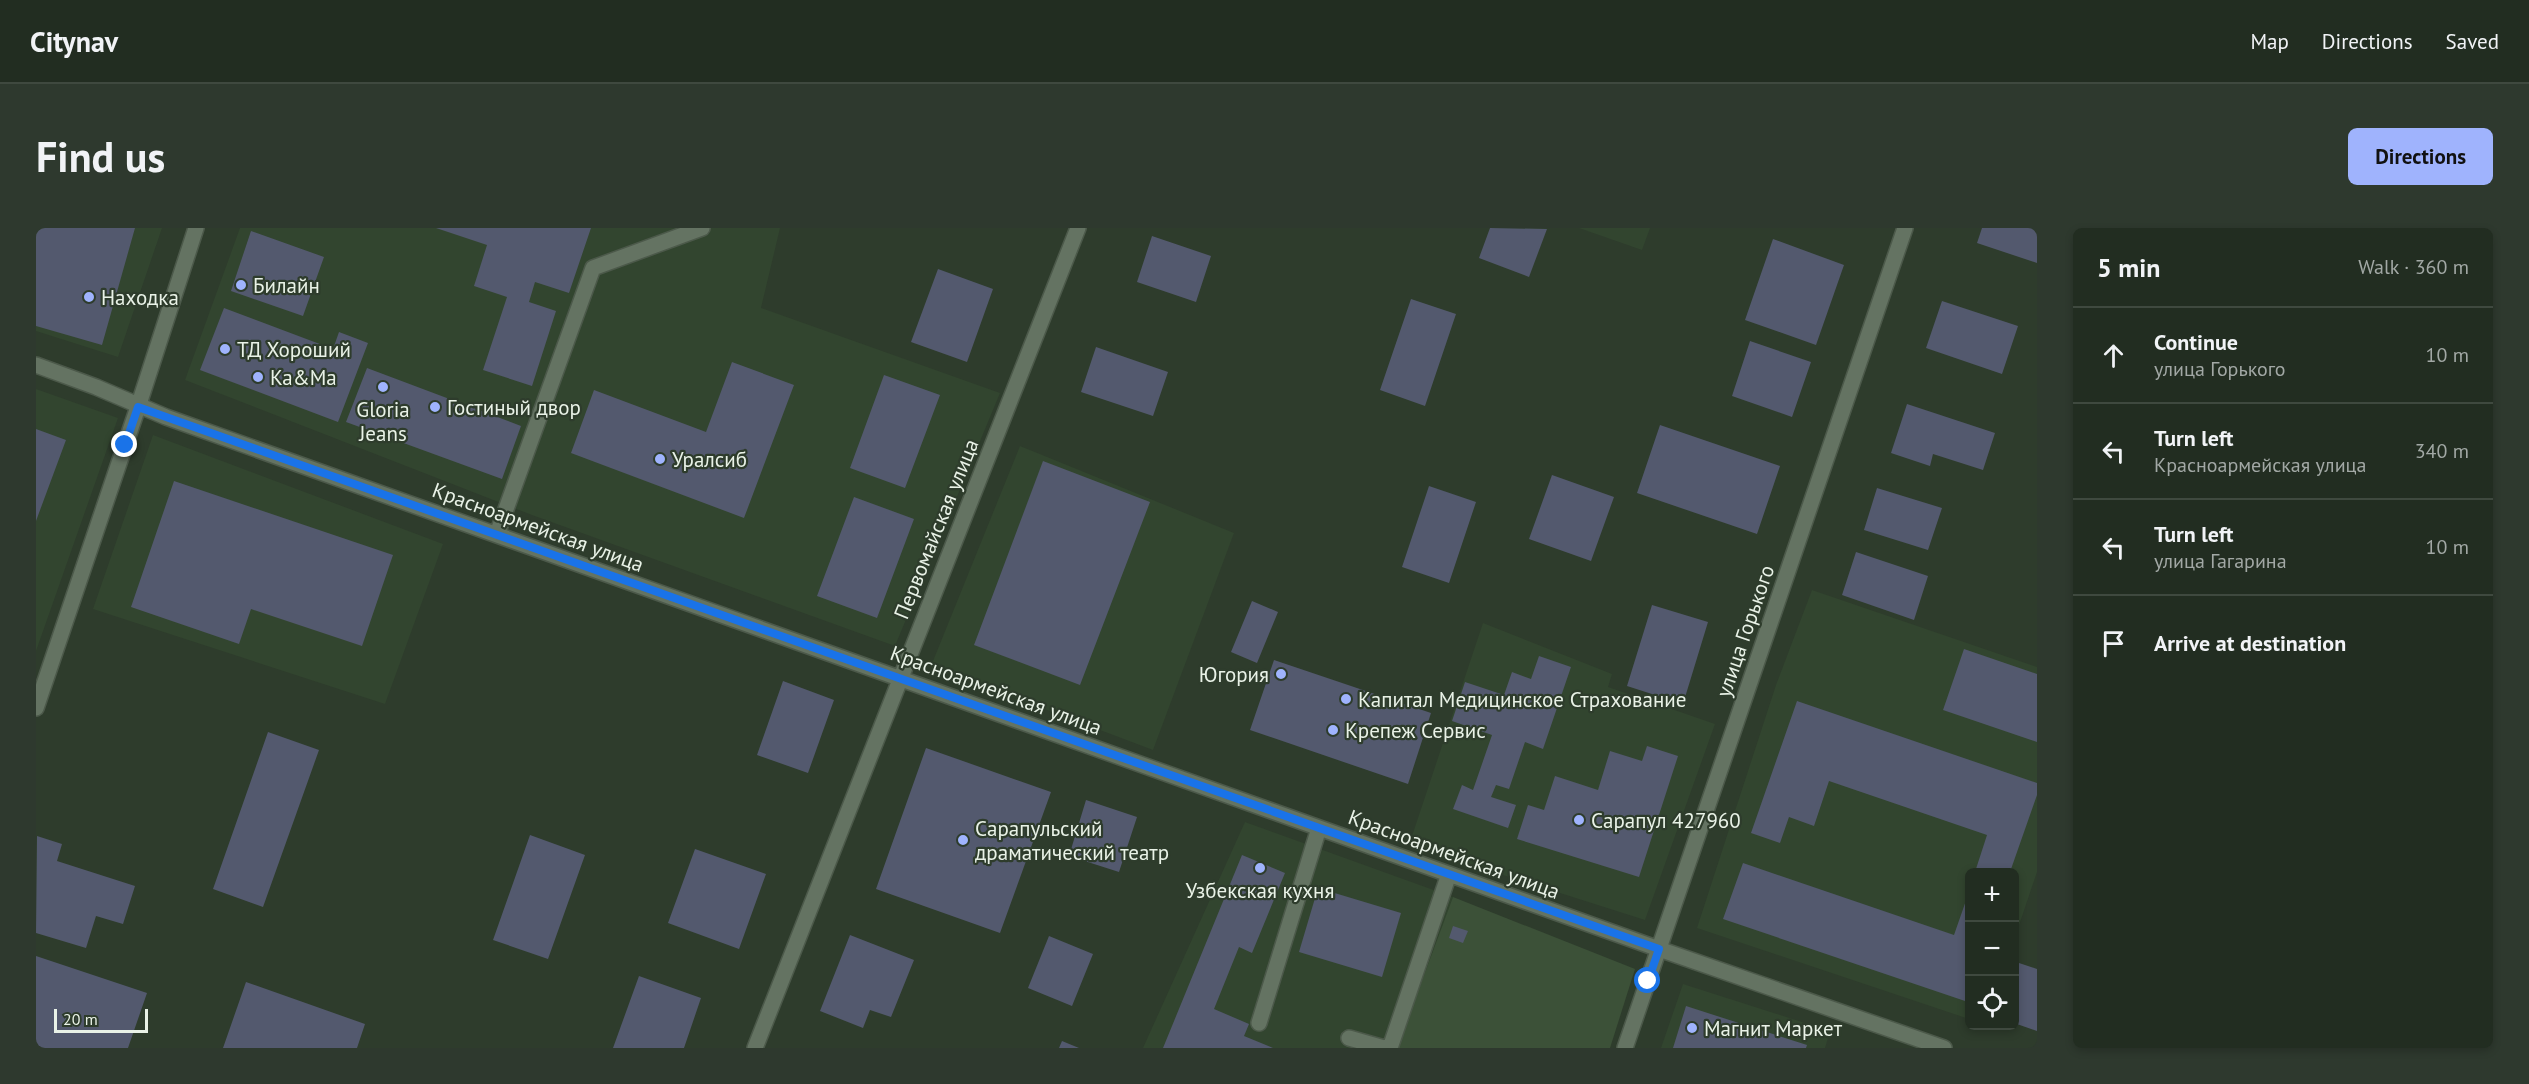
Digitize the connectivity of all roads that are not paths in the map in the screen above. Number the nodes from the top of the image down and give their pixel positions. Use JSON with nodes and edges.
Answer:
{"nodes":[{"id":1,"x":196,"y":228,"type":"edge"},
{"id":2,"x":702,"y":228,"type":"edge"},
{"id":3,"x":1078,"y":228,"type":"edge"},
{"id":4,"x":1905,"y":228,"type":"edge"},
{"id":5,"x":36,"y":365,"type":"edge"},
{"id":6,"x":138,"y":407,"type":"junction"},
{"id":7,"x":497,"y":534,"type":"junction"},
{"id":8,"x":900,"y":678,"type":"junction"},
{"id":9,"x":36,"y":708,"type":"edge"},
{"id":10,"x":1319,"y":828,"type":"junction"},
{"id":11,"x":1449,"y":874,"type":"junction"},
{"id":12,"x":1659,"y":949,"type":"junction"},
{"id":13,"x":1259,"y":1023,"type":"dead end"},
{"id":14,"x":1349,"y":1038,"type":"dead end"},
{"id":15,"x":755,"y":1048,"type":"edge"},
{"id":16,"x":1384,"y":1048,"type":"edge"},
{"id":17,"x":1390,"y":1048,"type":"edge"},
{"id":18,"x":1625,"y":1048,"type":"edge"},
{"id":19,"x":1944,"y":1048,"type":"edge"}],
"edges":[{"from":1,"to":6,"type":"street"},
{"from":2,"to":7,"type":"street"},
{"from":3,"to":8,"type":"street","name":"Первомайская улица"},
{"from":4,"to":12,"type":"street","name":"улица Горького"},
{"from":5,"to":6,"type":"street","name":"Красноармейская улица"},
{"from":6,"to":7,"type":"street","name":"Красноармейская улица"},
{"from":6,"to":9,"type":"street"},
{"from":7,"to":8,"type":"street","name":"Красноармейская улица"},
{"from":8,"to":10,"type":"street","name":"Красноармейская улица"},
{"from":8,"to":15,"type":"street","name":"Первомайская улица"},
{"from":10,"to":11,"type":"street","name":"Красноармейская улица"},
{"from":10,"to":13,"type":"street"},
{"from":11,"to":12,"type":"street","name":"Красноармейская улица"},
{"from":11,"to":17,"type":"street"},
{"from":12,"to":18,"type":"street","name":"улица Горького"},
{"from":12,"to":19,"type":"street","name":"Красноармейская улица"},
{"from":14,"to":16,"type":"street"}]}
